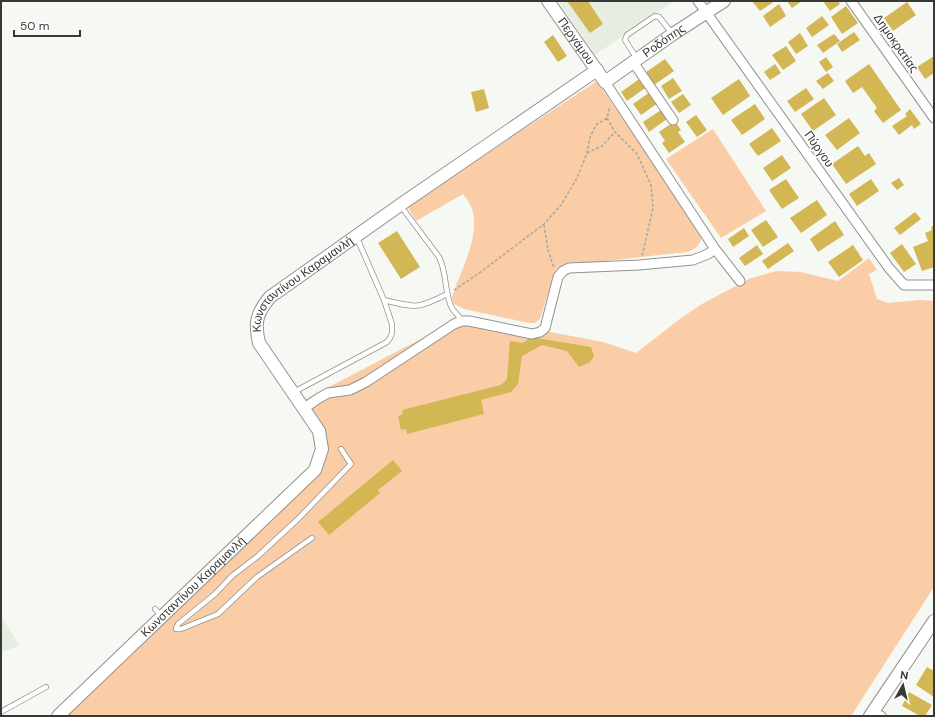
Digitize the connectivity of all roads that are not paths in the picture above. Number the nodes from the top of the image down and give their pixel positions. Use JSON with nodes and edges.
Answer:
{"nodes":[{"id":1,"x":548,"y":1,"type":"edge"},
{"id":2,"x":698,"y":1,"type":"edge"},
{"id":3,"x":724,"y":1,"type":"edge"},
{"id":4,"x":851,"y":1,"type":"edge"},
{"id":5,"x":707,"y":13,"type":"junction"},
{"id":6,"x":673,"y":34,"type":"junction"},
{"id":7,"x":635,"y":61,"type":"junction"},
{"id":8,"x":597,"y":70,"type":"junction"},
{"id":9,"x":605,"y":82,"type":"junction"},
{"id":10,"x":934,"y":118,"type":"edge"},
{"id":11,"x":673,"y":120,"type":"dead end"},
{"id":12,"x":400,"y":205,"type":"junction"},
{"id":13,"x":356,"y":236,"type":"junction"},
{"id":14,"x":715,"y":249,"type":"junction"},
{"id":15,"x":740,"y":281,"type":"dead end"},
{"id":16,"x":934,"y":285,"type":"edge"},
{"id":17,"x":447,"y":294,"type":"junction"},
{"id":18,"x":384,"y":300,"type":"junction"},
{"id":19,"x":462,"y":321,"type":"junction"},
{"id":20,"x":292,"y":393,"type":"junction"},
{"id":21,"x":303,"y":409,"type":"junction"},
{"id":22,"x":341,"y":449,"type":"dead end"},
{"id":23,"x":312,"y":538,"type":"dead end"},
{"id":24,"x":934,"y":622,"type":"edge"},
{"id":25,"x":46,"y":687,"type":"dead end"},
{"id":26,"x":1,"y":712,"type":"edge"},
{"id":27,"x":875,"y":715,"type":"edge"},
{"id":28,"x":58,"y":716,"type":"edge"}],
"edges":[{"from":1,"to":8,"type":"street","name":"Περγάμου"},
{"from":2,"to":5,"type":"street","name":"Πύργου"},
{"from":3,"to":5,"type":"street","name":"Ροδόπης"},
{"from":4,"to":10,"type":"street","name":"Δημοκρατίας"},
{"from":5,"to":6,"type":"street","name":"Ροδόπης"},
{"from":5,"to":16,"type":"street","name":"Πύργου"},
{"from":6,"to":7,"type":"street","name":"Ροδόπης"},
{"from":6,"to":7,"type":"lane"},
{"from":7,"to":9,"type":"street","name":"Ροδόπης"},
{"from":7,"to":11,"type":"street"},
{"from":8,"to":9,"type":"street","name":"Περγάμου"},
{"from":8,"to":12,"type":"street","name":"Κωνσταντίνου Καραμανλή"},
{"from":9,"to":14,"type":"street"},
{"from":12,"to":13,"type":"street","name":"Κωνσταντίνου Καραμανλή"},
{"from":12,"to":17,"type":"lane"},
{"from":13,"to":18,"type":"lane"},
{"from":13,"to":20,"type":"street","name":"Κωνσταντίνου Καραμανλή"},
{"from":14,"to":15,"type":"street"},
{"from":14,"to":19,"type":"street"},
{"from":17,"to":18,"type":"lane"},
{"from":17,"to":19,"type":"lane"},
{"from":18,"to":20,"type":"lane"},
{"from":19,"to":21,"type":"street"},
{"from":20,"to":21,"type":"street","name":"Κωνσταντίνου Καραμανλή"},
{"from":21,"to":28,"type":"street","name":"Κωνσταντίνου Καραμανλή"},
{"from":22,"to":23,"type":"lane"},
{"from":24,"to":27,"type":"street"},
{"from":25,"to":26,"type":"lane"}]}
